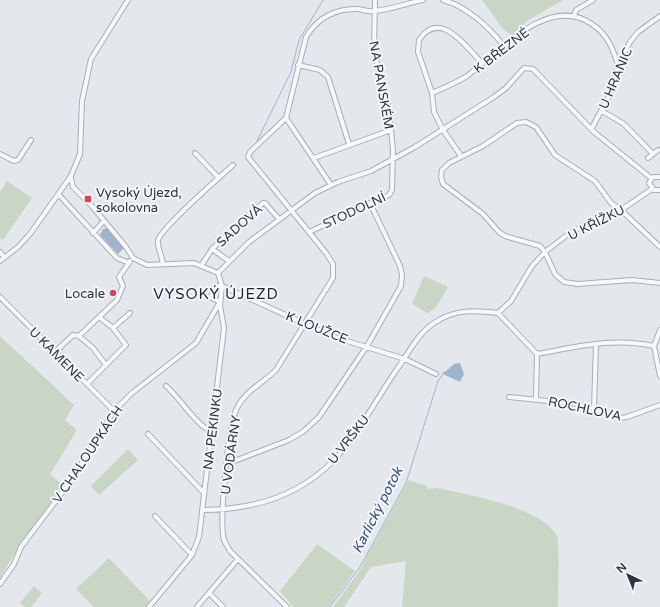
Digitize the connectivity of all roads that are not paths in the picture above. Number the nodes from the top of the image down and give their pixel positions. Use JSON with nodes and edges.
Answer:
{"nodes":[{"id":1,"x":128,"y":0,"type":"edge"},
{"id":2,"x":375,"y":0,"type":"edge"},
{"id":3,"x":423,"y":0,"type":"edge"},
{"id":4,"x":443,"y":0,"type":"edge"},
{"id":5,"x":593,"y":0,"type":"edge"},
{"id":6,"x":374,"y":11,"type":"junction"},
{"id":7,"x":574,"y":16,"type":"junction"},
{"id":8,"x":660,"y":16,"type":"edge"},
{"id":9,"x":503,"y":45,"type":"junction"},
{"id":10,"x":482,"y":63,"type":"junction"},
{"id":11,"x":298,"y":65,"type":"junction"},
{"id":12,"x":618,"y":65,"type":"junction"},
{"id":13,"x":432,"y":94,"type":"junction"},
{"id":14,"x":602,"y":111,"type":"junction"},
{"id":15,"x":286,"y":118,"type":"junction"},
{"id":16,"x":592,"y":128,"type":"junction"},
{"id":17,"x":391,"y":130,"type":"junction"},
{"id":18,"x":443,"y":130,"type":"junction"},
{"id":19,"x":31,"y":140,"type":"dead end"},
{"id":20,"x":349,"y":144,"type":"junction"},
{"id":21,"x":658,"y":150,"type":"dead end"},
{"id":22,"x":195,"y":153,"type":"dead end"},
{"id":23,"x":0,"y":154,"type":"edge"},
{"id":24,"x":653,"y":154,"type":"junction"},
{"id":25,"x":461,"y":156,"type":"junction"},
{"id":26,"x":314,"y":158,"type":"junction"},
{"id":27,"x":648,"y":158,"type":"dead end"},
{"id":28,"x":392,"y":159,"type":"junction"},
{"id":29,"x":232,"y":165,"type":"dead end"},
{"id":30,"x":71,"y":176,"type":"junction"},
{"id":31,"x":660,"y":177,"type":"edge"},
{"id":32,"x":219,"y":178,"type":"junction"},
{"id":33,"x":651,"y":178,"type":"junction"},
{"id":34,"x":331,"y":185,"type":"junction"},
{"id":35,"x":652,"y":188,"type":"junction"},
{"id":36,"x":660,"y":190,"type":"edge"},
{"id":37,"x":59,"y":196,"type":"junction"},
{"id":38,"x":370,"y":203,"type":"junction"},
{"id":39,"x":291,"y":210,"type":"junction"},
{"id":40,"x":621,"y":210,"type":"junction"},
{"id":41,"x":279,"y":219,"type":"junction"},
{"id":42,"x":104,"y":221,"type":"junction"},
{"id":43,"x":309,"y":232,"type":"junction"},
{"id":44,"x":92,"y":233,"type":"junction"},
{"id":45,"x":660,"y":247,"type":"edge"},
{"id":46,"x":212,"y":249,"type":"junction"},
{"id":47,"x":0,"y":252,"type":"edge"},
{"id":48,"x":545,"y":252,"type":"junction"},
{"id":49,"x":4,"y":257,"type":"junction"},
{"id":50,"x":133,"y":258,"type":"junction"},
{"id":51,"x":0,"y":260,"type":"edge"},
{"id":52,"x":229,"y":261,"type":"junction"},
{"id":53,"x":128,"y":263,"type":"junction"},
{"id":54,"x":163,"y":264,"type":"junction"},
{"id":55,"x":201,"y":266,"type":"junction"},
{"id":56,"x":218,"y":273,"type":"junction"},
{"id":57,"x":660,"y":283,"type":"edge"},
{"id":58,"x":222,"y":286,"type":"junction"},
{"id":59,"x":0,"y":297,"type":"edge"},
{"id":60,"x":220,"y":302,"type":"junction"},
{"id":61,"x":130,"y":313,"type":"dead end"},
{"id":62,"x":498,"y":313,"type":"junction"},
{"id":63,"x":99,"y":317,"type":"junction"},
{"id":64,"x":306,"y":323,"type":"junction"},
{"id":65,"x":113,"y":328,"type":"junction"},
{"id":66,"x":660,"y":330,"type":"edge"},
{"id":67,"x":79,"y":336,"type":"junction"},
{"id":68,"x":596,"y":344,"type":"junction"},
{"id":69,"x":367,"y":346,"type":"junction"},
{"id":70,"x":654,"y":346,"type":"junction"},
{"id":71,"x":55,"y":352,"type":"junction"},
{"id":72,"x":537,"y":354,"type":"junction"},
{"id":73,"x":405,"y":359,"type":"junction"},
{"id":74,"x":106,"y":366,"type":"junction"},
{"id":75,"x":436,"y":374,"type":"dead end"},
{"id":76,"x":660,"y":376,"type":"edge"},
{"id":77,"x":87,"y":384,"type":"junction"},
{"id":78,"x":166,"y":386,"type":"dead end"},
{"id":79,"x":509,"y":396,"type":"dead end"},
{"id":80,"x":536,"y":398,"type":"junction"},
{"id":81,"x":660,"y":405,"type":"edge"},
{"id":82,"x":594,"y":409,"type":"junction"},
{"id":83,"x":114,"y":411,"type":"junction"},
{"id":84,"x":211,"y":431,"type":"junction"},
{"id":85,"x":148,"y":434,"type":"dead end"},
{"id":86,"x":228,"y":462,"type":"junction"},
{"id":87,"x":204,"y":493,"type":"junction"},
{"id":88,"x":202,"y":510,"type":"junction"},
{"id":89,"x":223,"y":510,"type":"junction"},
{"id":90,"x":155,"y":516,"type":"dead end"},
{"id":91,"x":192,"y":555,"type":"junction"},
{"id":92,"x":238,"y":559,"type":"junction"},
{"id":93,"x":0,"y":584,"type":"edge"},
{"id":94,"x":209,"y":593,"type":"junction"},
{"id":95,"x":149,"y":607,"type":"edge"},
{"id":96,"x":198,"y":607,"type":"edge"},
{"id":97,"x":223,"y":607,"type":"edge"},
{"id":98,"x":287,"y":607,"type":"edge"}],
"edges":[{"from":1,"to":30,"type":"street"},
{"from":2,"to":6,"type":"street","name":"NA PANSKÉM"},
{"from":3,"to":6,"type":"street"},
{"from":4,"to":9,"type":"street"},
{"from":5,"to":7,"type":"street"},
{"from":6,"to":11,"type":"street"},
{"from":6,"to":17,"type":"street","name":"NA PANSKÉM"},
{"from":7,"to":9,"type":"street","name":"K BŘEZNÉ"},
{"from":7,"to":12,"type":"street","name":"K BŘEZNÉ"},
{"from":8,"to":12,"type":"street","name":"U HRANIC"},
{"from":9,"to":10,"type":"street","name":"K BŘEZNÉ"},
{"from":10,"to":13,"type":"street","name":"K BŘEZNÉ"},
{"from":10,"to":13,"type":"street"},
{"from":11,"to":15,"type":"street"},
{"from":11,"to":20,"type":"street"},
{"from":12,"to":14,"type":"street","name":"U HRANIC"},
{"from":13,"to":18,"type":"street"},
{"from":14,"to":16,"type":"street","name":"U HRANIC"},
{"from":14,"to":24,"type":"street"},
{"from":15,"to":26,"type":"street"},
{"from":15,"to":39,"type":"street"},
{"from":16,"to":18,"type":"street"},
{"from":16,"to":33,"type":"street"},
{"from":17,"to":20,"type":"street"},
{"from":17,"to":28,"type":"street","name":"NA PANSKÉM"},
{"from":18,"to":25,"type":"street"},
{"from":18,"to":28,"type":"street"},
{"from":19,"to":23,"type":"street"},
{"from":20,"to":26,"type":"street"},
{"from":21,"to":24,"type":"street"},
{"from":22,"to":32,"type":"street"},
{"from":24,"to":27,"type":"street"},
{"from":25,"to":40,"type":"street"},
{"from":25,"to":48,"type":"street"},
{"from":26,"to":34,"type":"street"},
{"from":28,"to":34,"type":"street"},
{"from":28,"to":38,"type":"street","name":"STODOLNÍ"},
{"from":29,"to":32,"type":"street"},
{"from":30,"to":37,"type":"street"},
{"from":30,"to":42,"type":"street"},
{"from":31,"to":33,"type":"street"},
{"from":32,"to":54,"type":"street"},
{"from":33,"to":35,"type":"street"},
{"from":34,"to":39,"type":"street"},
{"from":35,"to":36,"type":"street"},
{"from":35,"to":40,"type":"street","name":"U KŘÍŽKU"},
{"from":37,"to":44,"type":"street"},
{"from":37,"to":49,"type":"street"},
{"from":38,"to":43,"type":"street","name":"STODOLNÍ"},
{"from":38,"to":69,"type":"street"},
{"from":39,"to":41,"type":"street"},
{"from":39,"to":43,"type":"street"},
{"from":40,"to":45,"type":"street"},
{"from":40,"to":48,"type":"street","name":"U KŘÍŽKU"},
{"from":41,"to":46,"type":"street","name":"SADOVÁ"},
{"from":41,"to":52,"type":"street"},
{"from":42,"to":44,"type":"street"},
{"from":42,"to":50,"type":"street"},
{"from":43,"to":64,"type":"street","name":"U VODÁRNY"},
{"from":44,"to":53,"type":"street"},
{"from":46,"to":52,"type":"street"},
{"from":46,"to":55,"type":"street","name":"SADOVÁ"},
{"from":47,"to":49,"type":"street"},
{"from":48,"to":57,"type":"street"},
{"from":48,"to":62,"type":"street","name":"U KŘÍŽKU"},
{"from":49,"to":51,"type":"street"},
{"from":50,"to":53,"type":"street"},
{"from":50,"to":54,"type":"street"},
{"from":52,"to":56,"type":"street"},
{"from":53,"to":63,"type":"street"},
{"from":54,"to":55,"type":"street"},
{"from":55,"to":56,"type":"street"},
{"from":56,"to":58,"type":"street"},
{"from":58,"to":60,"type":"street"},
{"from":58,"to":60,"type":"street"},
{"from":58,"to":64,"type":"street","name":"K LOUŽCE"},
{"from":59,"to":71,"type":"street","name":"U KAMENE"},
{"from":60,"to":83,"type":"street","name":"V CHALOUPKÁCH"},
{"from":60,"to":84,"type":"street","name":"NA PEKINKU"},
{"from":61,"to":65,"type":"street"},
{"from":62,"to":72,"type":"street"},
{"from":62,"to":73,"type":"street","name":"U VRŠKU"},
{"from":63,"to":65,"type":"street"},
{"from":63,"to":67,"type":"street"},
{"from":64,"to":69,"type":"street","name":"K LOUŽCE"},
{"from":64,"to":86,"type":"street","name":"U VODÁRNY"},
{"from":65,"to":74,"type":"street"},
{"from":66,"to":70,"type":"street"},
{"from":67,"to":71,"type":"street"},
{"from":67,"to":74,"type":"street"},
{"from":68,"to":70,"type":"street"},
{"from":68,"to":72,"type":"street"},
{"from":68,"to":82,"type":"street"},
{"from":69,"to":73,"type":"street","name":"K LOUŽCE"},
{"from":69,"to":86,"type":"street"},
{"from":70,"to":76,"type":"street"},
{"from":71,"to":77,"type":"street","name":"U KAMENE"},
{"from":72,"to":80,"type":"street"},
{"from":73,"to":75,"type":"street","name":"K LOUŽCE"},
{"from":73,"to":89,"type":"street","name":"U VRŠKU"},
{"from":74,"to":77,"type":"street"},
{"from":77,"to":83,"type":"street","name":"U KAMENE"},
{"from":78,"to":84,"type":"street"},
{"from":79,"to":80,"type":"street","name":"ROCHLOVA"},
{"from":80,"to":82,"type":"street","name":"ROCHLOVA"},
{"from":81,"to":82,"type":"street","name":"ROCHLOVA"},
{"from":83,"to":93,"type":"street","name":"V CHALOUPKÁCH"},
{"from":84,"to":87,"type":"street","name":"NA PEKINKU"},
{"from":85,"to":87,"type":"street"},
{"from":86,"to":89,"type":"street","name":"U VODÁRNY"},
{"from":87,"to":88,"type":"street","name":"NA PEKINKU"},
{"from":88,"to":89,"type":"street","name":"U VRŠKU"},
{"from":88,"to":91,"type":"street","name":"NA PEKINKU"},
{"from":89,"to":92,"type":"street","name":"U VODÁRNY"},
{"from":90,"to":91,"type":"street"},
{"from":91,"to":95,"type":"street","name":"NA PEKINKU"},
{"from":92,"to":94,"type":"street"},
{"from":92,"to":98,"type":"street","name":"U VODÁRNY"},
{"from":94,"to":96,"type":"street"},
{"from":94,"to":97,"type":"street"}]}
